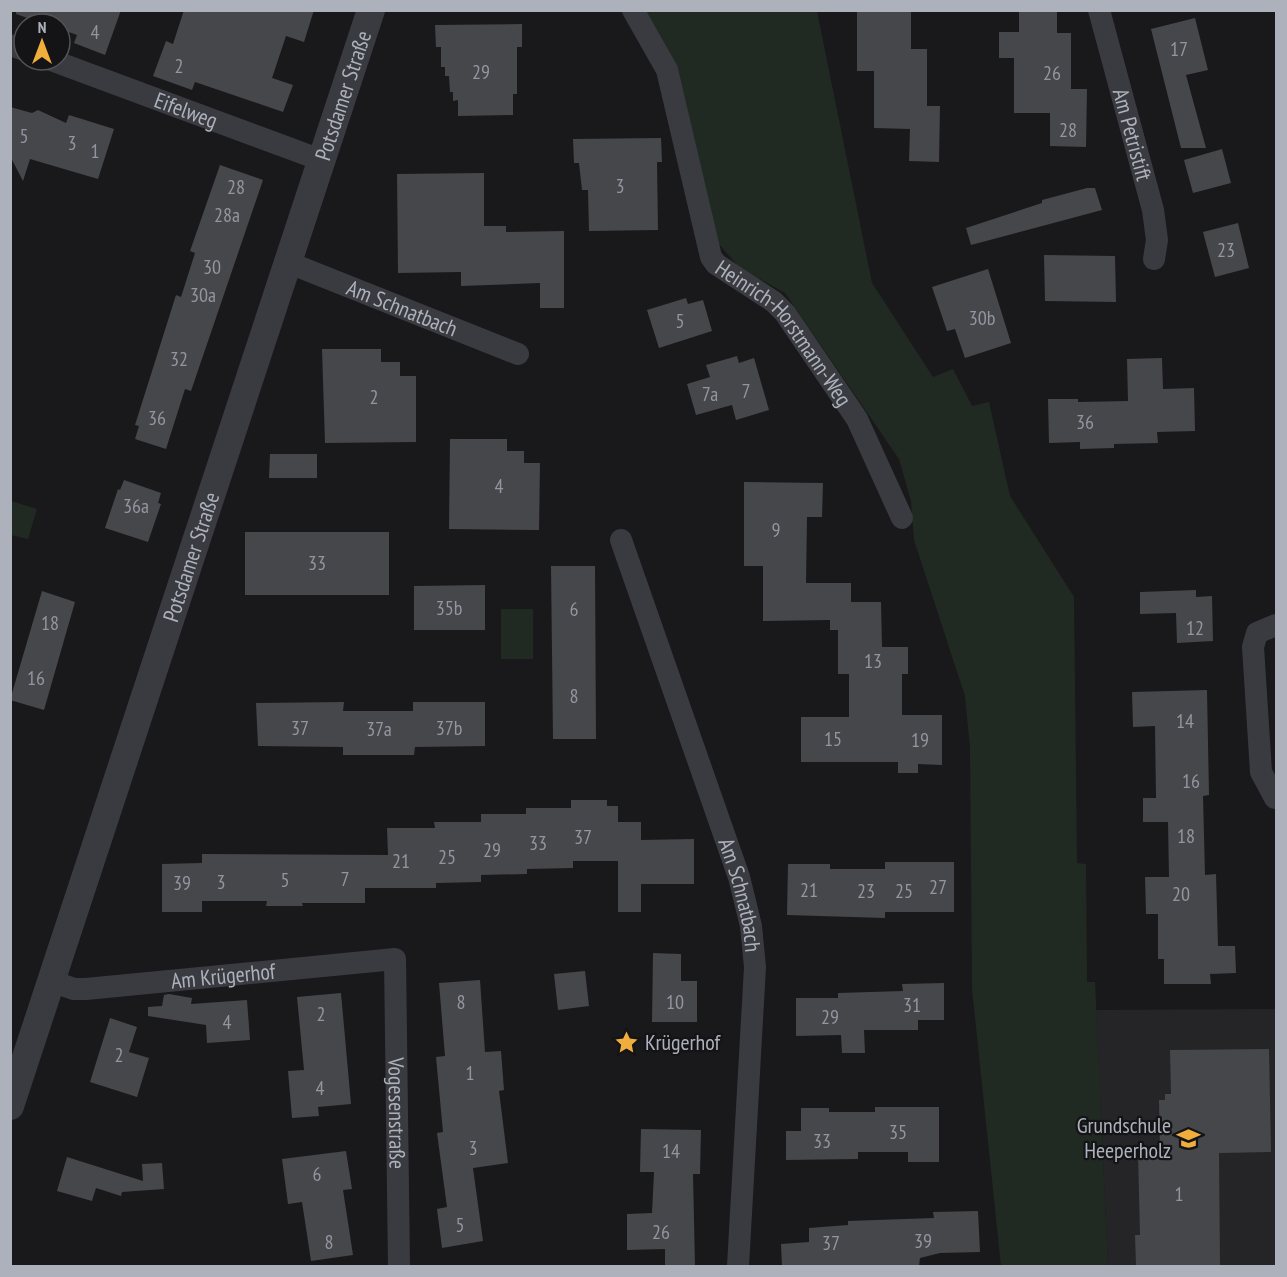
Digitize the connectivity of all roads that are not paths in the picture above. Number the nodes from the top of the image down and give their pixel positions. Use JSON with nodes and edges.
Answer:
{"nodes":[{"id":1,"x":371,"y":10,"type":"edge"},
{"id":2,"x":633,"y":10,"type":"edge"},
{"id":3,"x":1099,"y":10,"type":"edge"},
{"id":4,"x":72,"y":68,"type":"edge"},
{"id":5,"x":321,"y":160,"type":"junction"},
{"id":6,"x":1154,"y":259,"type":"dead end"},
{"id":7,"x":287,"y":262,"type":"junction"},
{"id":8,"x":518,"y":354,"type":"dead end"},
{"id":9,"x":902,"y":518,"type":"dead end"},
{"id":10,"x":621,"y":540,"type":"dead end"},
{"id":11,"x":1276,"y":625,"type":"edge"},
{"id":12,"x":1275,"y":798,"type":"edge"},
{"id":13,"x":395,"y":959,"type":"joint"},
{"id":14,"x":51,"y":981,"type":"junction"},
{"id":15,"x":10,"y":1106,"type":"edge"},
{"id":16,"x":399,"y":1266,"type":"edge"},
{"id":17,"x":738,"y":1266,"type":"edge"}],
"edges":[{"from":1,"to":5,"type":"street","name":"Potsdamer Straße"},
{"from":2,"to":9,"type":"street","name":"Heinrich-Horstmann-Weg"},
{"from":3,"to":6,"type":"street","name":"Am Petristift"},
{"from":4,"to":5,"type":"street","name":"Eifelweg"},
{"from":5,"to":7,"type":"street","name":"Potsdamer Straße"},
{"from":7,"to":8,"type":"street","name":"Am Schnatbach"},
{"from":7,"to":14,"type":"street","name":"Potsdamer Straße"},
{"from":10,"to":17,"type":"street","name":"Am Schnatbach"},
{"from":11,"to":12,"type":"street"},
{"from":13,"to":14,"type":"street","name":"Am Krügerhof"},
{"from":13,"to":16,"type":"street","name":"Vogesenstraße"},
{"from":14,"to":15,"type":"street","name":"Potsdamer Straße"}]}
